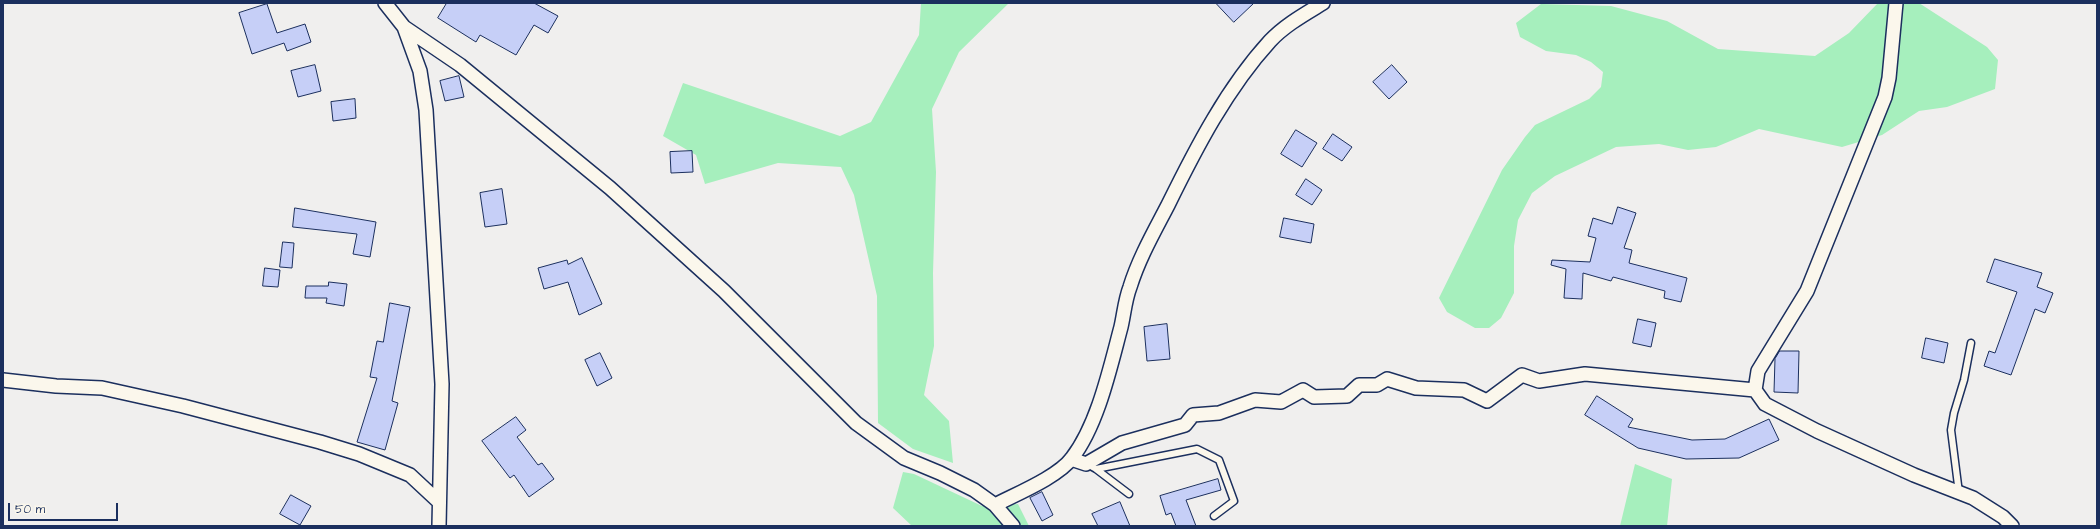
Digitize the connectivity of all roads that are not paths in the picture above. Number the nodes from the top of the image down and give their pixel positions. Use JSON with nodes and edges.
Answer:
{"nodes":[{"id":1,"x":385,"y":3,"type":"edge"},
{"id":2,"x":1323,"y":3,"type":"edge"},
{"id":3,"x":1896,"y":3,"type":"edge"},
{"id":4,"x":404,"y":27,"type":"junction"},
{"id":5,"x":1971,"y":344,"type":"dead end"},
{"id":6,"x":3,"y":380,"type":"edge"},
{"id":7,"x":1755,"y":390,"type":"junction"},
{"id":8,"x":1071,"y":460,"type":"junction"},
{"id":9,"x":1091,"y":466,"type":"junction"},
{"id":10,"x":1959,"y":493,"type":"junction"},
{"id":11,"x":1129,"y":494,"type":"dead end"},
{"id":12,"x":439,"y":502,"type":"junction"},
{"id":13,"x":995,"y":505,"type":"junction"},
{"id":14,"x":1214,"y":516,"type":"dead end"},
{"id":15,"x":439,"y":526,"type":"edge"},
{"id":16,"x":1013,"y":526,"type":"edge"},
{"id":17,"x":2012,"y":526,"type":"edge"}],
"edges":[{"from":1,"to":4,"type":"street"},
{"from":2,"to":8,"type":"street"},
{"from":3,"to":7,"type":"street"},
{"from":4,"to":12,"type":"street"},
{"from":4,"to":13,"type":"street"},
{"from":5,"to":10,"type":"lane"},
{"from":6,"to":12,"type":"street"},
{"from":7,"to":9,"type":"street"},
{"from":7,"to":10,"type":"street"},
{"from":8,"to":9,"type":"street"},
{"from":8,"to":13,"type":"street"},
{"from":9,"to":11,"type":"lane"},
{"from":9,"to":14,"type":"lane"},
{"from":10,"to":17,"type":"street"},
{"from":12,"to":15,"type":"street"},
{"from":13,"to":16,"type":"street"}]}
